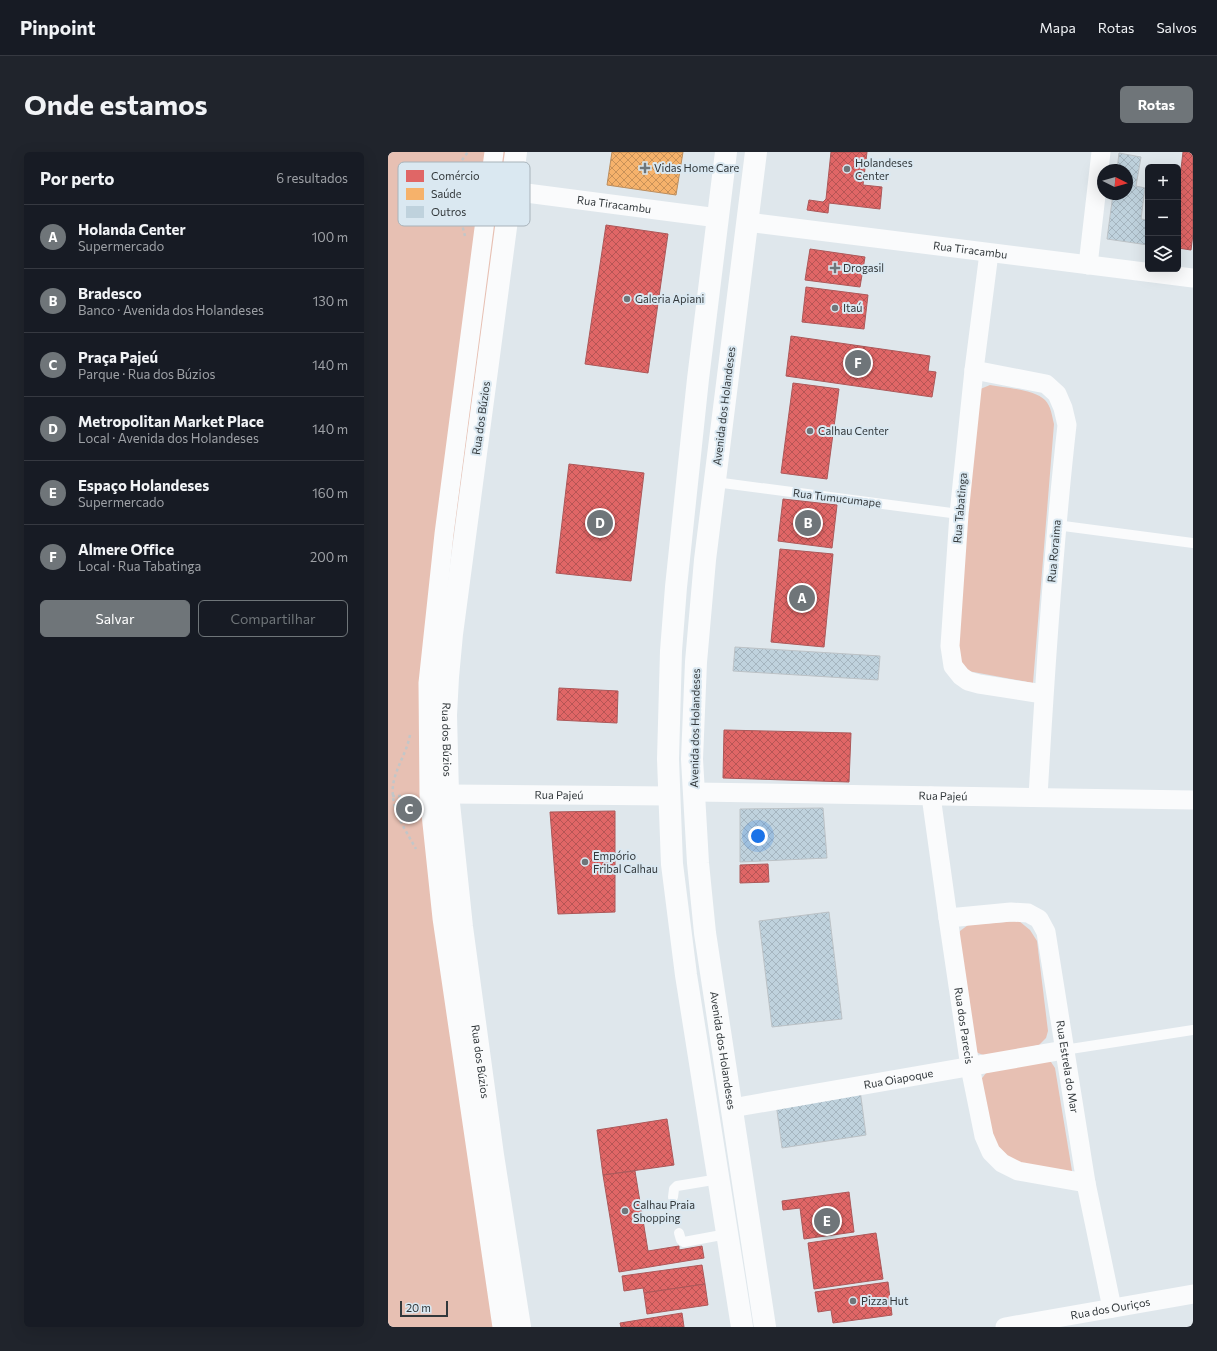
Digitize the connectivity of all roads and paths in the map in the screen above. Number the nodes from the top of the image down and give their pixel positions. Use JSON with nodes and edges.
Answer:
{"nodes":[{"id":1,"x":494,"y":152,"type":"edge"},
{"id":2,"x":516,"y":152,"type":"edge"},
{"id":3,"x":756,"y":152,"type":"edge"},
{"id":4,"x":1101,"y":152,"type":"edge"},
{"id":5,"x":725,"y":157,"type":"edge"},
{"id":6,"x":493,"y":162,"type":"edge"},
{"id":7,"x":515,"y":162,"type":"edge"},
{"id":8,"x":530,"y":193,"type":"edge"},
{"id":9,"x":718,"y":218,"type":"junction"},
{"id":10,"x":748,"y":222,"type":"junction"},
{"id":11,"x":484,"y":226,"type":"edge"},
{"id":12,"x":507,"y":226,"type":"edge"},
{"id":13,"x":989,"y":253,"type":"junction"},
{"id":14,"x":1088,"y":265,"type":"junction"},
{"id":15,"x":1193,"y":278,"type":"edge"},
{"id":16,"x":739,"y":290,"type":"junction"},
{"id":17,"x":974,"y":370,"type":"junction"},
{"id":18,"x":715,"y":482,"type":"junction"},
{"id":19,"x":959,"y":514,"type":"junction"},
{"id":20,"x":1056,"y":525,"type":"junction"},
{"id":21,"x":1193,"y":543,"type":"edge"},
{"id":22,"x":1043,"y":694,"type":"junction"},
{"id":23,"x":694,"y":792,"type":"junction"},
{"id":24,"x":448,"y":794,"type":"junction"},
{"id":25,"x":669,"y":796,"type":"junction"},
{"id":26,"x":932,"y":796,"type":"junction"},
{"id":27,"x":1038,"y":797,"type":"junction"},
{"id":28,"x":1193,"y":800,"type":"edge"},
{"id":29,"x":948,"y":918,"type":"junction"},
{"id":30,"x":1193,"y":1030,"type":"edge"},
{"id":31,"x":1064,"y":1050,"type":"junction"},
{"id":32,"x":970,"y":1067,"type":"junction"},
{"id":33,"x":732,"y":1108,"type":"junction"},
{"id":34,"x":719,"y":1179,"type":"junction"},
{"id":35,"x":1086,"y":1183,"type":"junction"},
{"id":36,"x":673,"y":1197,"type":"dead end"},
{"id":37,"x":679,"y":1233,"type":"dead end"},
{"id":38,"x":727,"y":1234,"type":"junction"},
{"id":39,"x":1193,"y":1294,"type":"edge"},
{"id":40,"x":1112,"y":1308,"type":"junction"},
{"id":41,"x":502,"y":1327,"type":"edge"},
{"id":42,"x":520,"y":1327,"type":"edge"},
{"id":43,"x":742,"y":1327,"type":"edge"},
{"id":44,"x":765,"y":1327,"type":"edge"},
{"id":45,"x":1009,"y":1327,"type":"edge"}],
"edges":[{"from":1,"to":6,"type":"street"},
{"from":2,"to":7,"type":"main road","name":"Rua dos Búzios"},
{"from":3,"to":10,"type":"main road","name":"Avenida dos Holandeses"},
{"from":4,"to":14,"type":"street"},
{"from":5,"to":9,"type":"main road"},
{"from":5,"to":16,"type":"main road"},
{"from":8,"to":9,"type":"street","name":"Rua Tiracambu"},
{"from":9,"to":25,"type":"main road"},
{"from":10,"to":13,"type":"street","name":"Rua Tiracambu"},
{"from":10,"to":16,"type":"main road","name":"Avenida dos Holandeses"},
{"from":11,"to":41,"type":"street"},
{"from":12,"to":24,"type":"main road","name":"Rua dos Búzios"},
{"from":13,"to":14,"type":"street","name":"Rua Tiracambu"},
{"from":13,"to":17,"type":"street","name":"Rua Tabatinga"},
{"from":14,"to":15,"type":"street","name":"Rua Tiracambu"},
{"from":16,"to":18,"type":"main road","name":"Avenida dos Holandeses"},
{"from":17,"to":19,"type":"street","name":"Rua Tabatinga"},
{"from":17,"to":20,"type":"street","name":"Rua Roraima"},
{"from":18,"to":19,"type":"lane","name":"Rua Tumucumape"},
{"from":18,"to":23,"type":"main road","name":"Avenida dos Holandeses"},
{"from":19,"to":22,"type":"street","name":"Rua Tabatinga"},
{"from":20,"to":21,"type":"lane"},
{"from":20,"to":22,"type":"street","name":"Rua Roraima"},
{"from":22,"to":27,"type":"street","name":"Rua Roraima"},
{"from":23,"to":26,"type":"street","name":"Rua Pajeú"},
{"from":23,"to":33,"type":"main road","name":"Avenida dos Holandeses"},
{"from":24,"to":25,"type":"street","name":"Rua Pajeú"},
{"from":24,"to":42,"type":"main road","name":"Rua dos Búzios"},
{"from":25,"to":34,"type":"main road"},
{"from":26,"to":27,"type":"street","name":"Rua Pajeú"},
{"from":26,"to":29,"type":"street","name":"Rua dos Parecis"},
{"from":27,"to":28,"type":"street","name":"Rua Pajeú"},
{"from":29,"to":31,"type":"street","name":"Rua Estrela do Mar"},
{"from":29,"to":32,"type":"street","name":"Rua dos Parecis"},
{"from":30,"to":31,"type":"lane"},
{"from":31,"to":32,"type":"street","name":"Rua Oiapoque"},
{"from":31,"to":35,"type":"street","name":"Rua Estrela do Mar"},
{"from":32,"to":33,"type":"street","name":"Rua Oiapoque"},
{"from":32,"to":35,"type":"street","name":"Rua dos Parecis"},
{"from":33,"to":44,"type":"main road","name":"Avenida dos Holandeses"},
{"from":34,"to":36,"type":"lane"},
{"from":34,"to":38,"type":"main road"},
{"from":35,"to":40,"type":"street","name":"Rua Estrela do Mar"},
{"from":37,"to":38,"type":"lane"},
{"from":38,"to":43,"type":"main road"},
{"from":39,"to":40,"type":"street","name":"Rua dos Ouriços"},
{"from":40,"to":45,"type":"street","name":"Rua dos Ouriços"}]}
